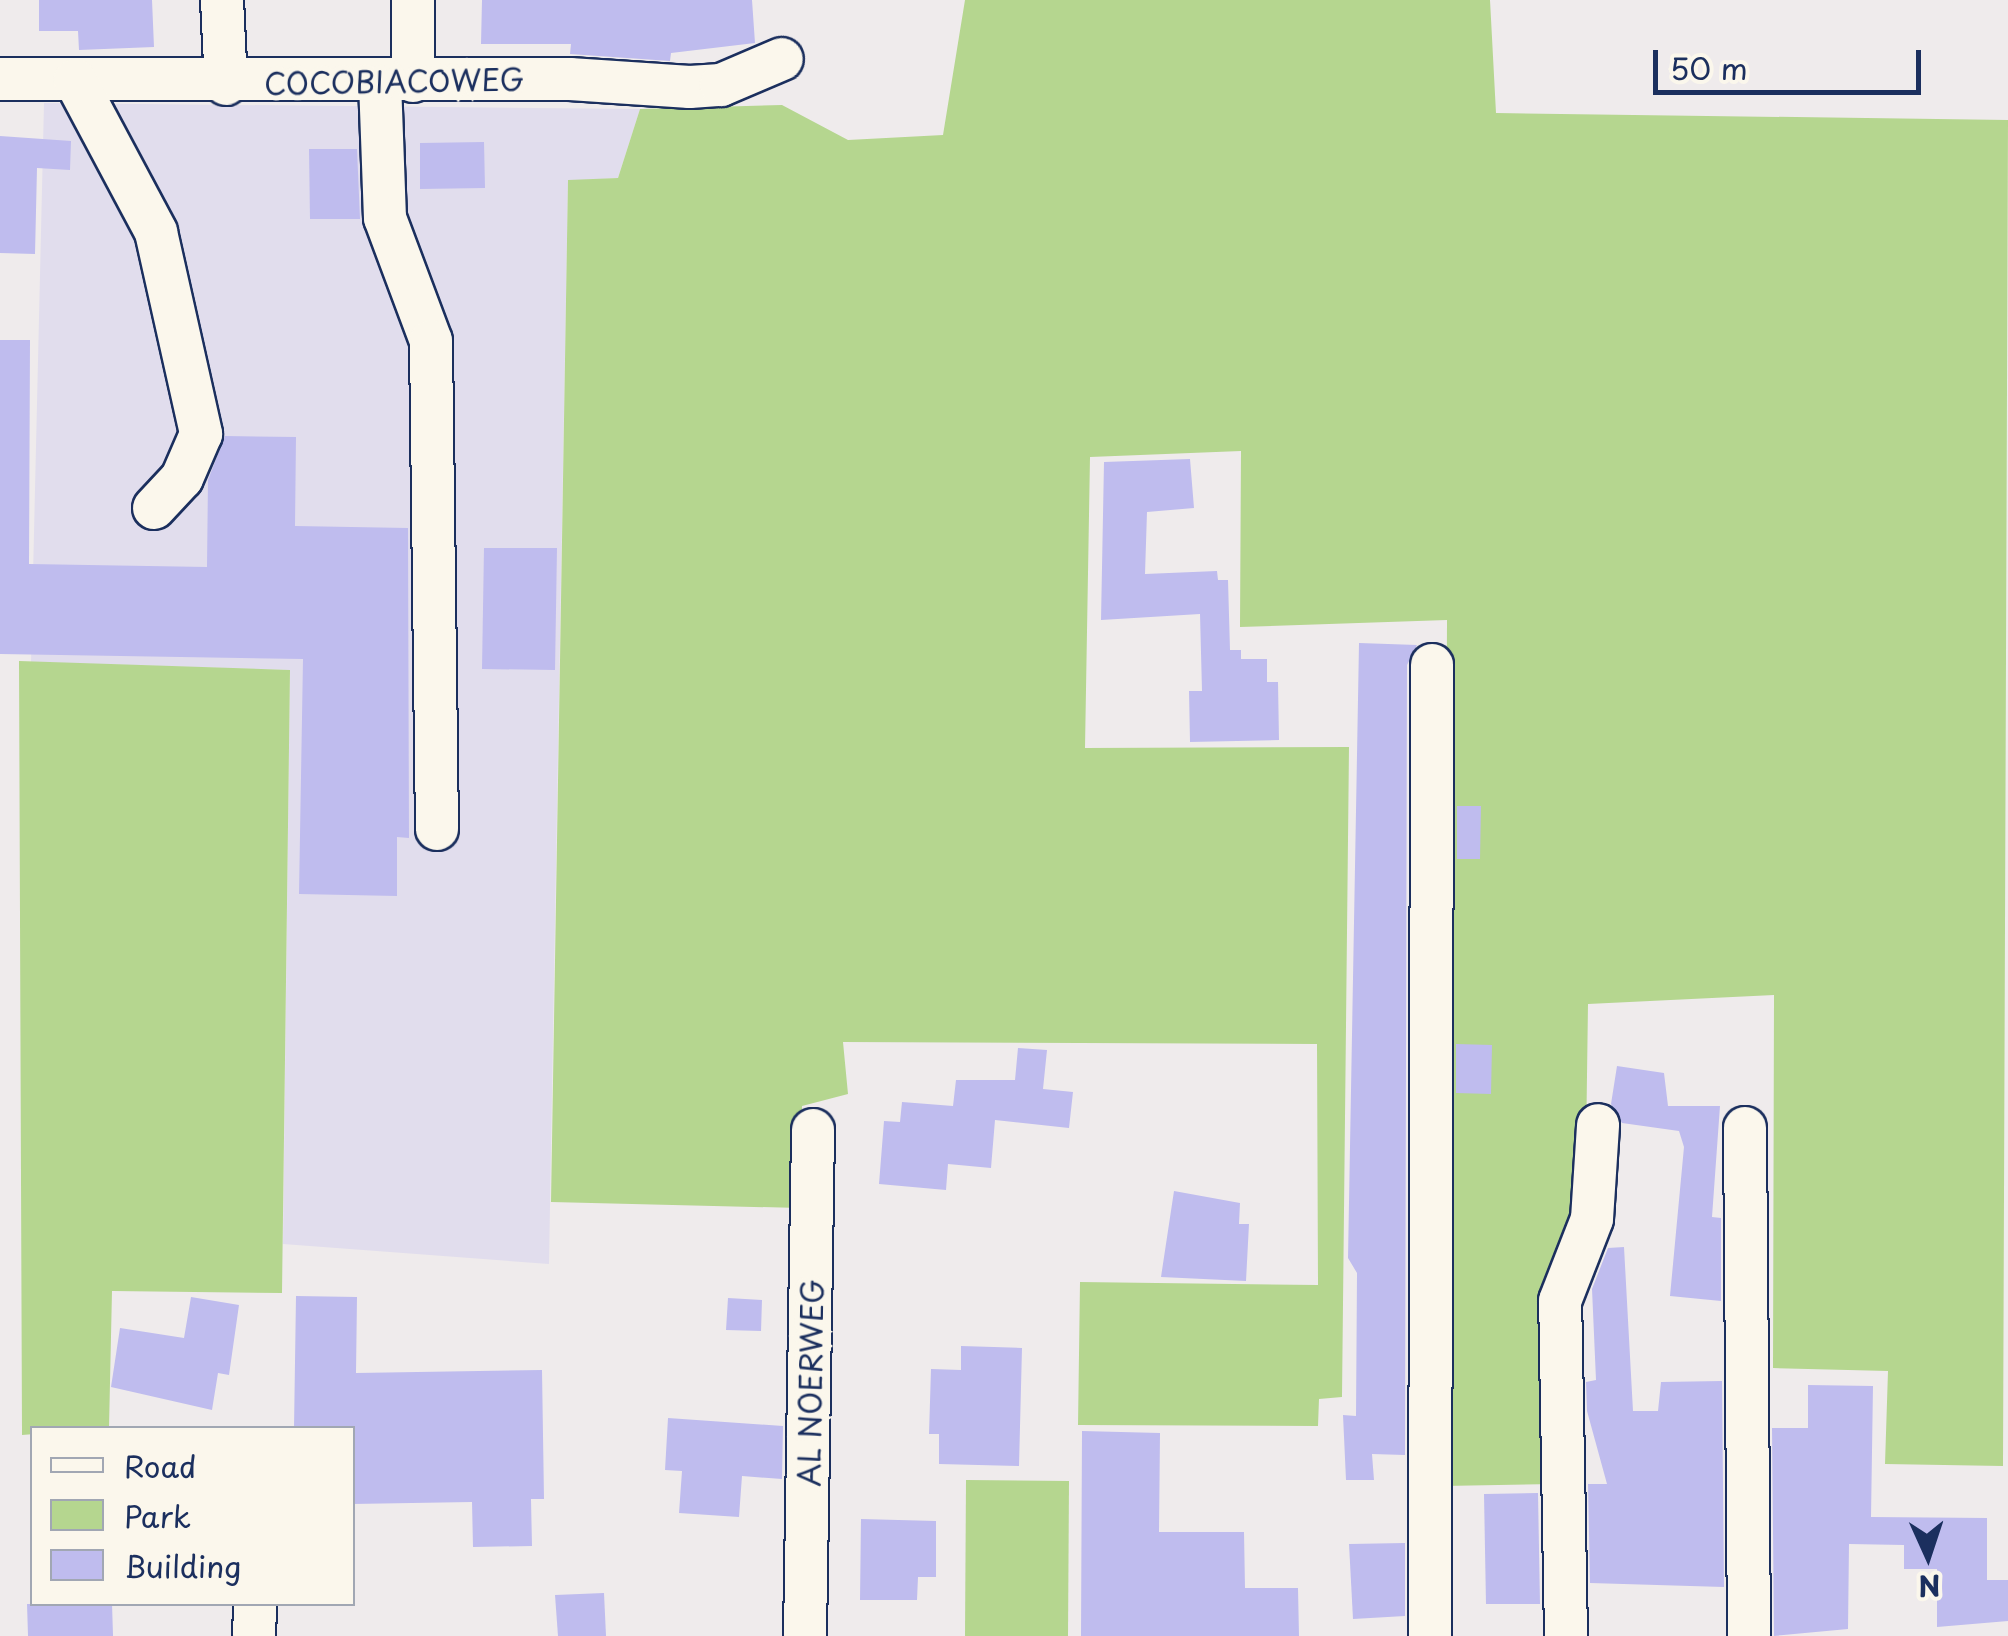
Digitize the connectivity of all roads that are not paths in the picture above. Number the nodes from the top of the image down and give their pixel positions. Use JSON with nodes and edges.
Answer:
{"nodes":[{"id":1,"x":222,"y":0,"type":"edge"},
{"id":2,"x":413,"y":0,"type":"edge"},
{"id":3,"x":782,"y":59,"type":"dead end"},
{"id":4,"x":0,"y":79,"type":"edge"},
{"id":5,"x":75,"y":80,"type":"junction"},
{"id":6,"x":397,"y":81,"type":"junction"},
{"id":7,"x":226,"y":84,"type":"junction"},
{"id":8,"x":154,"y":508,"type":"dead end"},
{"id":9,"x":1432,"y":665,"type":"dead end"},
{"id":10,"x":437,"y":828,"type":"dead end"},
{"id":11,"x":1598,"y":1125,"type":"dead end"},
{"id":12,"x":1745,"y":1128,"type":"dead end"},
{"id":13,"x":813,"y":1130,"type":"dead end"},
{"id":14,"x":255,"y":1606,"type":"edge"},
{"id":15,"x":254,"y":1636,"type":"edge"},
{"id":16,"x":805,"y":1636,"type":"edge"},
{"id":17,"x":1430,"y":1636,"type":"edge"},
{"id":18,"x":1566,"y":1636,"type":"edge"},
{"id":19,"x":1749,"y":1636,"type":"edge"}],
"edges":[{"from":1,"to":7,"type":"street"},
{"from":2,"to":6,"type":"street"},
{"from":3,"to":6,"type":"street","name":"COCOBIACOWEG"},
{"from":4,"to":5,"type":"street","name":"COCOBIACOWEG"},
{"from":5,"to":7,"type":"street","name":"COCOBIACOWEG"},
{"from":5,"to":8,"type":"street"},
{"from":6,"to":7,"type":"street","name":"COCOBIACOWEG"},
{"from":6,"to":10,"type":"street"},
{"from":9,"to":17,"type":"street"},
{"from":11,"to":18,"type":"street"},
{"from":12,"to":19,"type":"street"},
{"from":13,"to":16,"type":"street","name":"AL NOERWEG"},
{"from":14,"to":15,"type":"street"}]}
